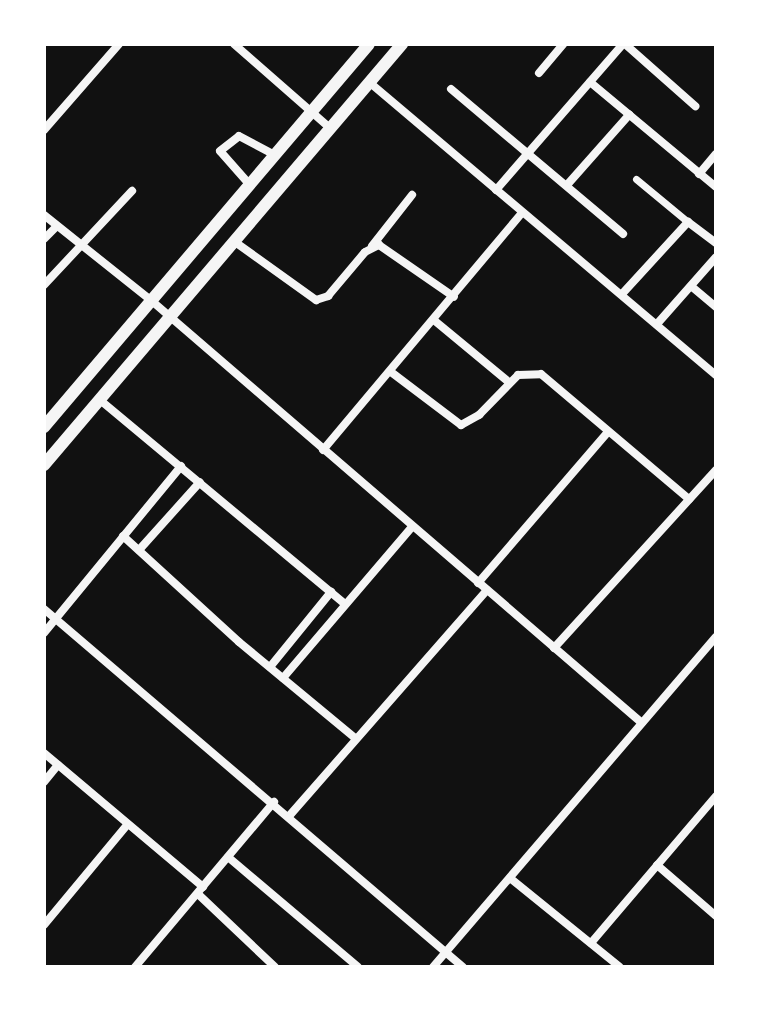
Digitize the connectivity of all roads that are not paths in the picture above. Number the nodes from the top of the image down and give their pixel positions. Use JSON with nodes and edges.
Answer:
{"nodes":[{"id":1,"x":119,"y":44,"type":"edge"},
{"id":2,"x":234,"y":44,"type":"edge"},
{"id":3,"x":369,"y":44,"type":"edge"},
{"id":4,"x":402,"y":44,"type":"edge"},
{"id":5,"x":624,"y":44,"type":"edge"},
{"id":6,"x":561,"y":45,"type":"edge"},
{"id":7,"x":539,"y":73,"type":"dead end"},
{"id":8,"x":369,"y":82,"type":"junction"},
{"id":9,"x":590,"y":82,"type":"junction"},
{"id":10,"x":451,"y":89,"type":"dead end"},
{"id":11,"x":695,"y":106,"type":"dead end"},
{"id":12,"x":311,"y":112,"type":"junction"},
{"id":13,"x":629,"y":115,"type":"junction"},
{"id":14,"x":331,"y":129,"type":"junction"},
{"id":15,"x":44,"y":130,"type":"edge"},
{"id":16,"x":528,"y":154,"type":"junction"},
{"id":17,"x":716,"y":154,"type":"edge"},
{"id":18,"x":274,"y":155,"type":"junction"},
{"id":19,"x":699,"y":174,"type":"junction"},
{"id":20,"x":636,"y":179,"type":"dead end"},
{"id":21,"x":250,"y":185,"type":"junction"},
{"id":22,"x":567,"y":185,"type":"junction"},
{"id":23,"x":716,"y":187,"type":"edge"},
{"id":24,"x":496,"y":190,"type":"junction"},
{"id":25,"x":132,"y":191,"type":"dead end"},
{"id":26,"x":412,"y":195,"type":"dead end"},
{"id":27,"x":522,"y":213,"type":"junction"},
{"id":28,"x":44,"y":215,"type":"edge"},
{"id":29,"x":688,"y":222,"type":"junction"},
{"id":30,"x":57,"y":226,"type":"junction"},
{"id":31,"x":623,"y":234,"type":"dead end"},
{"id":32,"x":44,"y":239,"type":"edge"},
{"id":33,"x":235,"y":242,"type":"junction"},
{"id":34,"x":716,"y":243,"type":"edge"},
{"id":35,"x":371,"y":246,"type":"junction"},
{"id":36,"x":82,"y":247,"type":"junction"},
{"id":37,"x":716,"y":257,"type":"edge"},
{"id":38,"x":44,"y":285,"type":"edge"},
{"id":39,"x":691,"y":286,"type":"junction"},
{"id":40,"x":622,"y":294,"type":"junction"},
{"id":41,"x":454,"y":297,"type":"junction"},
{"id":42,"x":153,"y":302,"type":"junction"},
{"id":43,"x":716,"y":307,"type":"edge"},
{"id":44,"x":170,"y":318,"type":"junction"},
{"id":45,"x":435,"y":321,"type":"junction"},
{"id":46,"x":657,"y":324,"type":"junction"},
{"id":47,"x":391,"y":372,"type":"junction"},
{"id":48,"x":716,"y":375,"type":"edge"},
{"id":49,"x":510,"y":383,"type":"junction"},
{"id":50,"x":100,"y":400,"type":"junction"},
{"id":51,"x":44,"y":427,"type":"edge"},
{"id":52,"x":608,"y":432,"type":"junction"},
{"id":53,"x":323,"y":450,"type":"junction"},
{"id":54,"x":44,"y":465,"type":"edge"},
{"id":55,"x":181,"y":466,"type":"junction"},
{"id":56,"x":716,"y":470,"type":"edge"},
{"id":57,"x":200,"y":482,"type":"junction"},
{"id":58,"x":689,"y":499,"type":"junction"},
{"id":59,"x":411,"y":528,"type":"junction"},
{"id":60,"x":123,"y":536,"type":"junction"},
{"id":61,"x":139,"y":550,"type":"junction"},
{"id":62,"x":478,"y":583,"type":"junction"},
{"id":63,"x":487,"y":590,"type":"junction"},
{"id":64,"x":331,"y":592,"type":"junction"},
{"id":65,"x":345,"y":604,"type":"junction"},
{"id":66,"x":44,"y":609,"type":"edge"},
{"id":67,"x":56,"y":619,"type":"junction"},
{"id":68,"x":44,"y":633,"type":"edge"},
{"id":69,"x":716,"y":637,"type":"edge"},
{"id":70,"x":708,"y":647,"type":"junction"},
{"id":71,"x":554,"y":648,"type":"junction"},
{"id":72,"x":716,"y":654,"type":"edge"},
{"id":73,"x":270,"y":667,"type":"junction"},
{"id":74,"x":283,"y":678,"type":"junction"},
{"id":75,"x":642,"y":723,"type":"junction"},
{"id":76,"x":355,"y":738,"type":"junction"},
{"id":77,"x":44,"y":753,"type":"edge"},
{"id":78,"x":58,"y":765,"type":"junction"},
{"id":79,"x":44,"y":782,"type":"edge"},
{"id":80,"x":716,"y":796,"type":"edge"},
{"id":81,"x":274,"y":802,"type":"junction"},
{"id":82,"x":290,"y":815,"type":"junction"},
{"id":83,"x":127,"y":825,"type":"junction"},
{"id":84,"x":228,"y":857,"type":"junction"},
{"id":85,"x":657,"y":865,"type":"junction"},
{"id":86,"x":510,"y":878,"type":"junction"},
{"id":87,"x":200,"y":891,"type":"junction"},
{"id":88,"x":716,"y":916,"type":"edge"},
{"id":89,"x":44,"y":925,"type":"edge"},
{"id":90,"x":591,"y":943,"type":"junction"},
{"id":91,"x":445,"y":952,"type":"junction"},
{"id":92,"x":272,"y":966,"type":"edge"},
{"id":93,"x":135,"y":967,"type":"edge"},
{"id":94,"x":358,"y":967,"type":"edge"},
{"id":95,"x":433,"y":967,"type":"edge"},
{"id":96,"x":463,"y":967,"type":"edge"},
{"id":97,"x":620,"y":967,"type":"edge"}],
"edges":[{"from":1,"to":15,"type":"street"},
{"from":2,"to":12,"type":"street"},
{"from":3,"to":12,"type":"street"},
{"from":4,"to":8,"type":"street"},
{"from":5,"to":9,"type":"street"},
{"from":5,"to":11,"type":"street"},
{"from":6,"to":7,"type":"street"},
{"from":8,"to":14,"type":"street"},
{"from":8,"to":24,"type":"street"},
{"from":9,"to":13,"type":"street"},
{"from":9,"to":16,"type":"street"},
{"from":10,"to":16,"type":"street"},
{"from":12,"to":14,"type":"street"},
{"from":12,"to":18,"type":"street"},
{"from":13,"to":19,"type":"street"},
{"from":13,"to":22,"type":"street"},
{"from":14,"to":33,"type":"street"},
{"from":16,"to":22,"type":"street"},
{"from":16,"to":24,"type":"street"},
{"from":17,"to":19,"type":"street"},
{"from":18,"to":21,"type":"street"},
{"from":18,"to":21,"type":"street"},
{"from":19,"to":23,"type":"street"},
{"from":20,"to":29,"type":"street"},
{"from":21,"to":42,"type":"street"},
{"from":22,"to":31,"type":"street"},
{"from":24,"to":27,"type":"street"},
{"from":25,"to":36,"type":"street"},
{"from":26,"to":35,"type":"street"},
{"from":27,"to":40,"type":"street"},
{"from":27,"to":41,"type":"street"},
{"from":28,"to":30,"type":"street"},
{"from":29,"to":34,"type":"street"},
{"from":29,"to":40,"type":"street"},
{"from":30,"to":32,"type":"street"},
{"from":30,"to":36,"type":"street"},
{"from":33,"to":35,"type":"street"},
{"from":33,"to":44,"type":"street"},
{"from":35,"to":41,"type":"street"},
{"from":36,"to":38,"type":"street"},
{"from":36,"to":42,"type":"street"},
{"from":37,"to":39,"type":"street"},
{"from":39,"to":43,"type":"street"},
{"from":39,"to":46,"type":"street"},
{"from":40,"to":46,"type":"street"},
{"from":41,"to":45,"type":"street"},
{"from":42,"to":44,"type":"street"},
{"from":42,"to":51,"type":"street"},
{"from":44,"to":50,"type":"street"},
{"from":44,"to":53,"type":"street"},
{"from":45,"to":47,"type":"street"},
{"from":45,"to":49,"type":"street"},
{"from":46,"to":48,"type":"street"},
{"from":47,"to":49,"type":"street"},
{"from":47,"to":53,"type":"street"},
{"from":49,"to":52,"type":"street"},
{"from":50,"to":54,"type":"street"},
{"from":50,"to":55,"type":"street"},
{"from":52,"to":58,"type":"street"},
{"from":52,"to":62,"type":"street"},
{"from":53,"to":59,"type":"street"},
{"from":55,"to":57,"type":"street"},
{"from":55,"to":60,"type":"street"},
{"from":56,"to":58,"type":"street"},
{"from":57,"to":61,"type":"street"},
{"from":57,"to":64,"type":"street"},
{"from":58,"to":71,"type":"street"},
{"from":59,"to":62,"type":"street"},
{"from":59,"to":65,"type":"street"},
{"from":60,"to":61,"type":"street"},
{"from":60,"to":67,"type":"street"},
{"from":61,"to":73,"type":"street"},
{"from":62,"to":63,"type":"street"},
{"from":63,"to":71,"type":"street"},
{"from":63,"to":76,"type":"street"},
{"from":64,"to":65,"type":"street"},
{"from":64,"to":73,"type":"street"},
{"from":65,"to":74,"type":"street"},
{"from":66,"to":67,"type":"street"},
{"from":67,"to":68,"type":"street"},
{"from":67,"to":81,"type":"street"},
{"from":69,"to":70,"type":"street"},
{"from":70,"to":72,"type":"street"},
{"from":70,"to":75,"type":"street"},
{"from":71,"to":75,"type":"street"},
{"from":73,"to":74,"type":"street"},
{"from":74,"to":76,"type":"street"},
{"from":75,"to":86,"type":"street"},
{"from":76,"to":82,"type":"street"},
{"from":77,"to":78,"type":"street"},
{"from":78,"to":79,"type":"street"},
{"from":78,"to":83,"type":"street"},
{"from":80,"to":85,"type":"street"},
{"from":81,"to":82,"type":"street"},
{"from":81,"to":84,"type":"street"},
{"from":82,"to":91,"type":"street"},
{"from":83,"to":87,"type":"street"},
{"from":83,"to":89,"type":"street"},
{"from":84,"to":87,"type":"street"},
{"from":84,"to":94,"type":"street"},
{"from":85,"to":88,"type":"street"},
{"from":85,"to":90,"type":"street"},
{"from":86,"to":90,"type":"street"},
{"from":86,"to":91,"type":"street"},
{"from":87,"to":92,"type":"street"},
{"from":87,"to":93,"type":"street"},
{"from":90,"to":97,"type":"street"},
{"from":91,"to":95,"type":"street"},
{"from":91,"to":96,"type":"street"}]}
